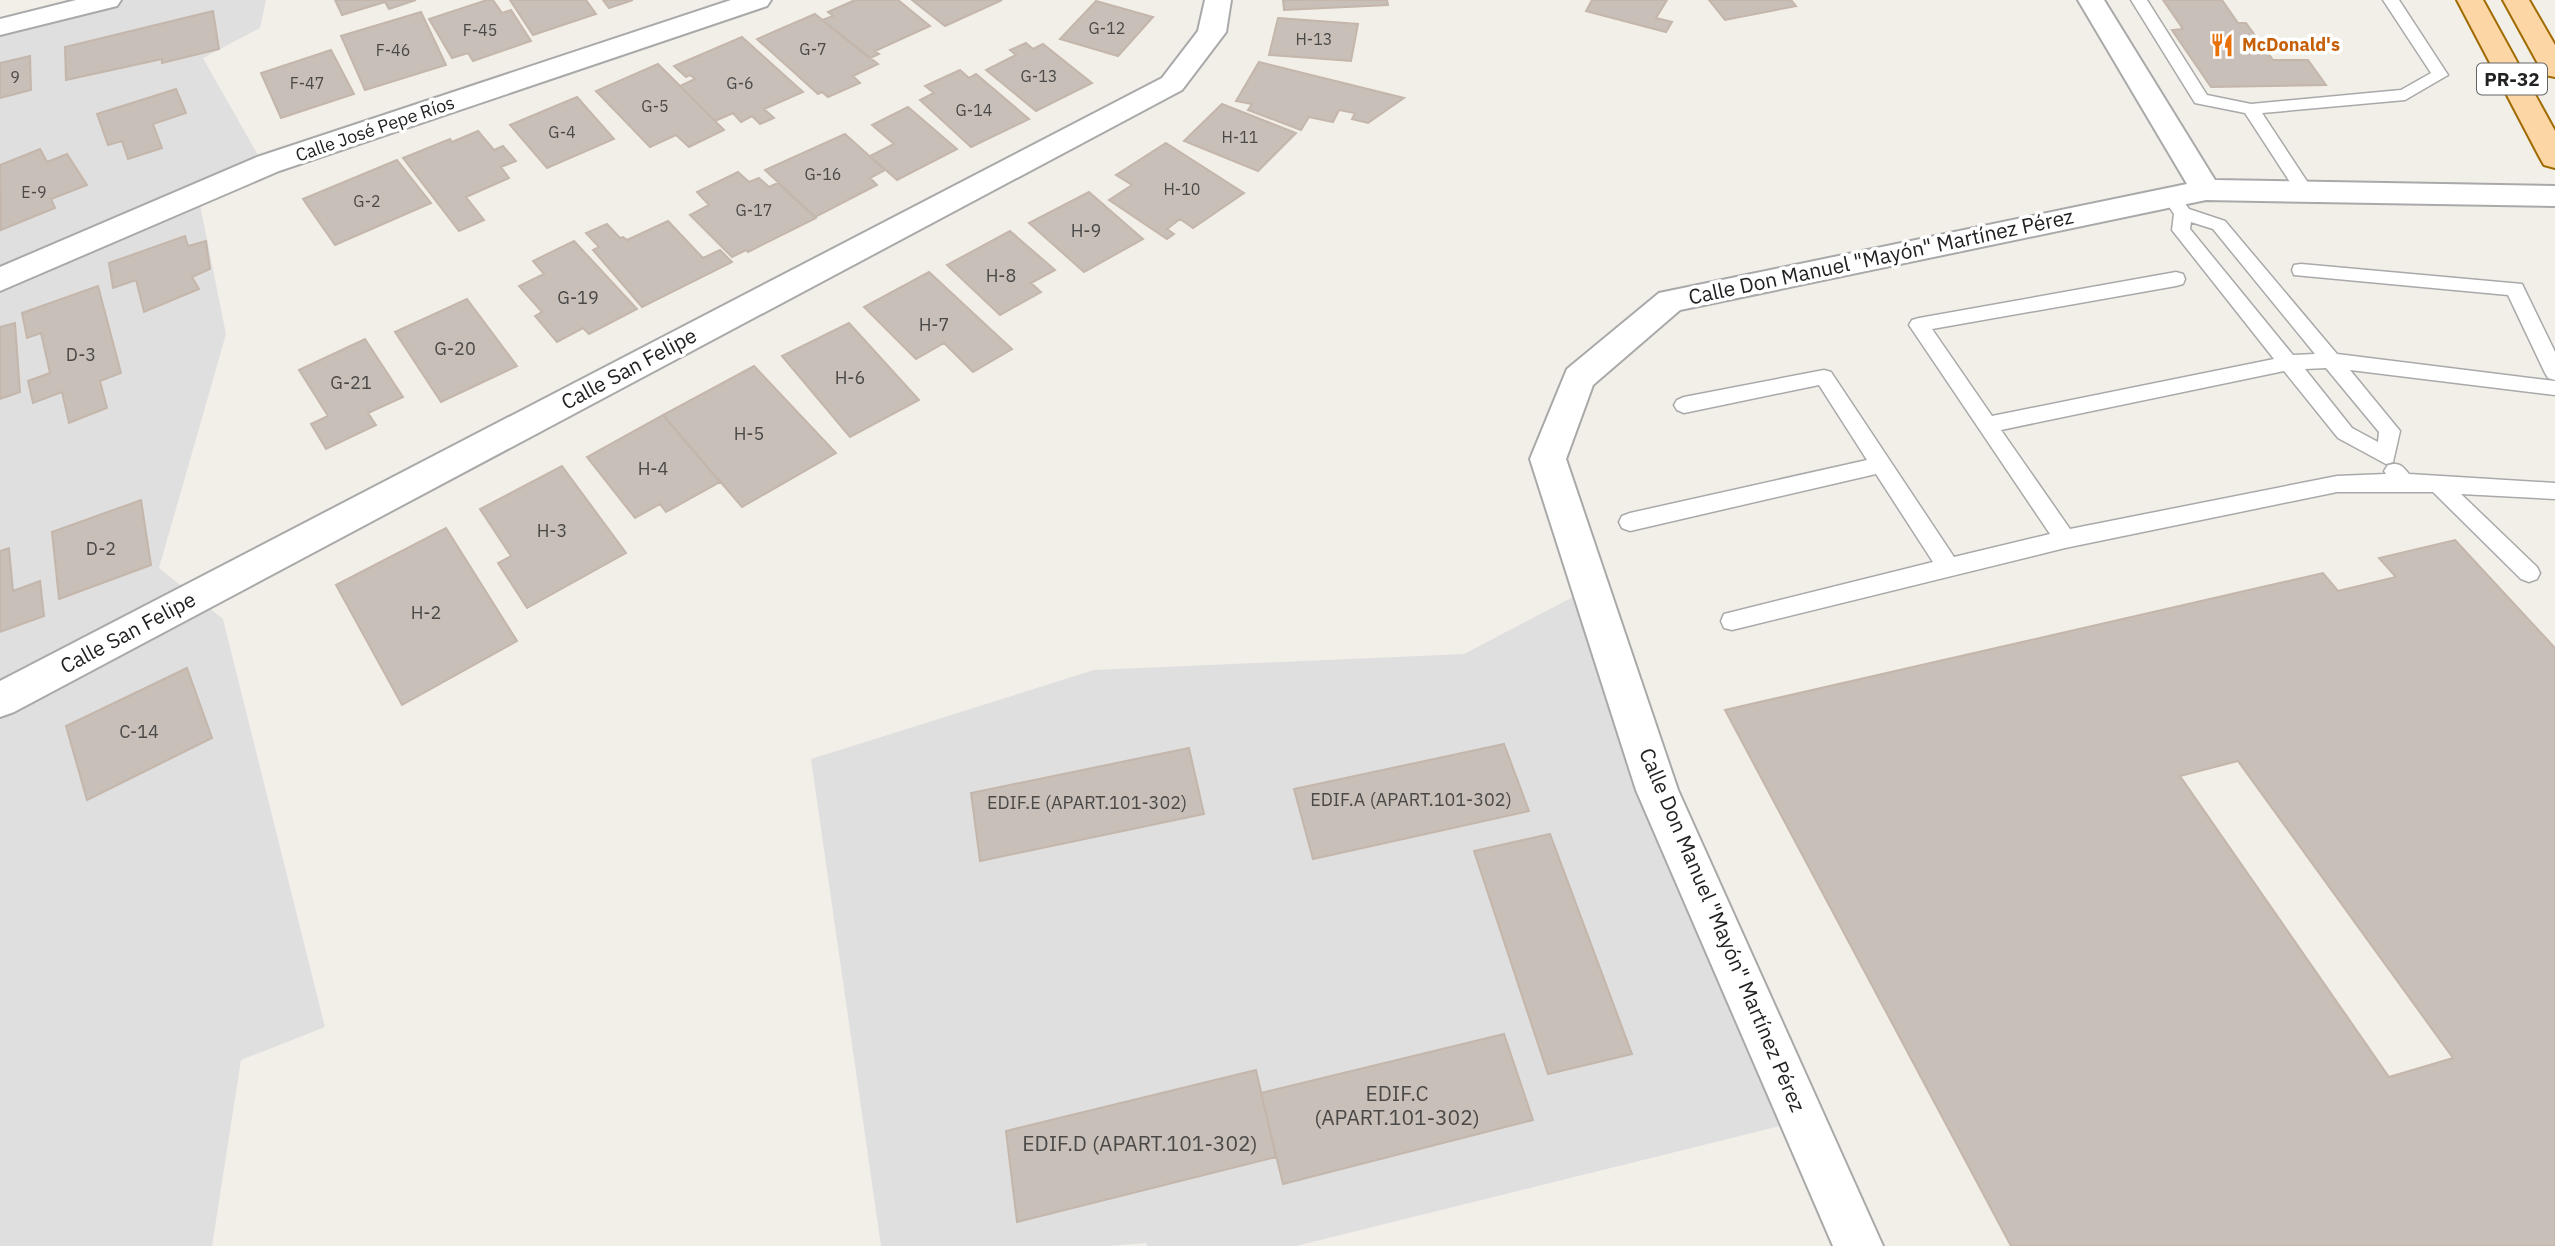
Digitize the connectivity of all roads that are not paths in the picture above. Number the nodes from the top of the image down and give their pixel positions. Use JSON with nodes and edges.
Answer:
{"nodes":[{"id":1,"x":108,"y":0,"type":"edge"},
{"id":2,"x":758,"y":0,"type":"edge"},
{"id":3,"x":1218,"y":0,"type":"edge"},
{"id":4,"x":2091,"y":0,"type":"edge"},
{"id":5,"x":2139,"y":0,"type":"edge"},
{"id":6,"x":2391,"y":0,"type":"edge"},
{"id":7,"x":2470,"y":0,"type":"edge"},
{"id":8,"x":2516,"y":0,"type":"edge"},
{"id":9,"x":0,"y":27,"type":"edge"},
{"id":10,"x":2555,"y":69,"type":"edge"},
{"id":11,"x":2251,"y":108,"type":"junction"},
{"id":12,"x":2555,"y":158,"type":"edge"},
{"id":13,"x":2305,"y":192,"type":"junction"},
{"id":14,"x":2555,"y":196,"type":"edge"},
{"id":15,"x":2187,"y":200,"type":"junction"},
{"id":16,"x":2301,"y":270,"type":"dead end"},
{"id":17,"x":2176,"y":279,"type":"dead end"},
{"id":18,"x":0,"y":280,"type":"edge"},
{"id":19,"x":2331,"y":360,"type":"junction"},
{"id":20,"x":2288,"y":363,"type":"junction"},
{"id":21,"x":2555,"y":373,"type":"edge"},
{"id":22,"x":2555,"y":388,"type":"edge"},
{"id":23,"x":1684,"y":405,"type":"dead end"},
{"id":24,"x":1987,"y":425,"type":"junction"},
{"id":25,"x":2386,"y":456,"type":"junction"},
{"id":26,"x":1881,"y":465,"type":"junction"},
{"id":27,"x":2403,"y":482,"type":"junction"},
{"id":28,"x":2438,"y":484,"type":"junction"},
{"id":29,"x":2555,"y":491,"type":"edge"},
{"id":30,"x":1630,"y":522,"type":"dead end"},
{"id":31,"x":2065,"y":540,"type":"junction"},
{"id":32,"x":1949,"y":568,"type":"junction"},
{"id":33,"x":2529,"y":573,"type":"dead end"},
{"id":34,"x":1732,"y":621,"type":"dead end"},
{"id":35,"x":0,"y":700,"type":"edge"},
{"id":36,"x":1858,"y":1246,"type":"edge"}],
"edges":[{"from":1,"to":9,"type":"street"},
{"from":2,"to":18,"type":"street","name":"Calle José Pepe Ríos"},
{"from":3,"to":35,"type":"street","name":"Calle San Felipe"},
{"from":4,"to":15,"type":"street"},
{"from":5,"to":11,"type":"lane"},
{"from":6,"to":11,"type":"lane"},
{"from":7,"to":12,"type":"main road","number":"PR-32"},
{"from":8,"to":10,"type":"main road","number":"PR-32"},
{"from":11,"to":13,"type":"lane"},
{"from":13,"to":14,"type":"street","name":"Calle Don Manuel \"Mayón\" Martínez Pérez"},
{"from":13,"to":15,"type":"street","name":"Calle Don Manuel \"Mayón\" Martínez Pérez"},
{"from":15,"to":19,"type":"lane"},
{"from":15,"to":20,"type":"lane"},
{"from":15,"to":36,"type":"street","name":"Calle Don Manuel \"Mayón\" Martínez Pérez"},
{"from":16,"to":21,"type":"lane"},
{"from":17,"to":24,"type":"lane"},
{"from":19,"to":20,"type":"lane"},
{"from":19,"to":22,"type":"lane"},
{"from":19,"to":25,"type":"lane"},
{"from":20,"to":24,"type":"lane"},
{"from":20,"to":25,"type":"lane"},
{"from":23,"to":26,"type":"lane"},
{"from":24,"to":31,"type":"lane"},
{"from":25,"to":27,"type":"lane"},
{"from":26,"to":30,"type":"lane"},
{"from":26,"to":32,"type":"lane"},
{"from":27,"to":28,"type":"lane"},
{"from":27,"to":31,"type":"lane"},
{"from":28,"to":29,"type":"lane"},
{"from":28,"to":33,"type":"lane"},
{"from":31,"to":32,"type":"lane"},
{"from":32,"to":34,"type":"lane"}]}
